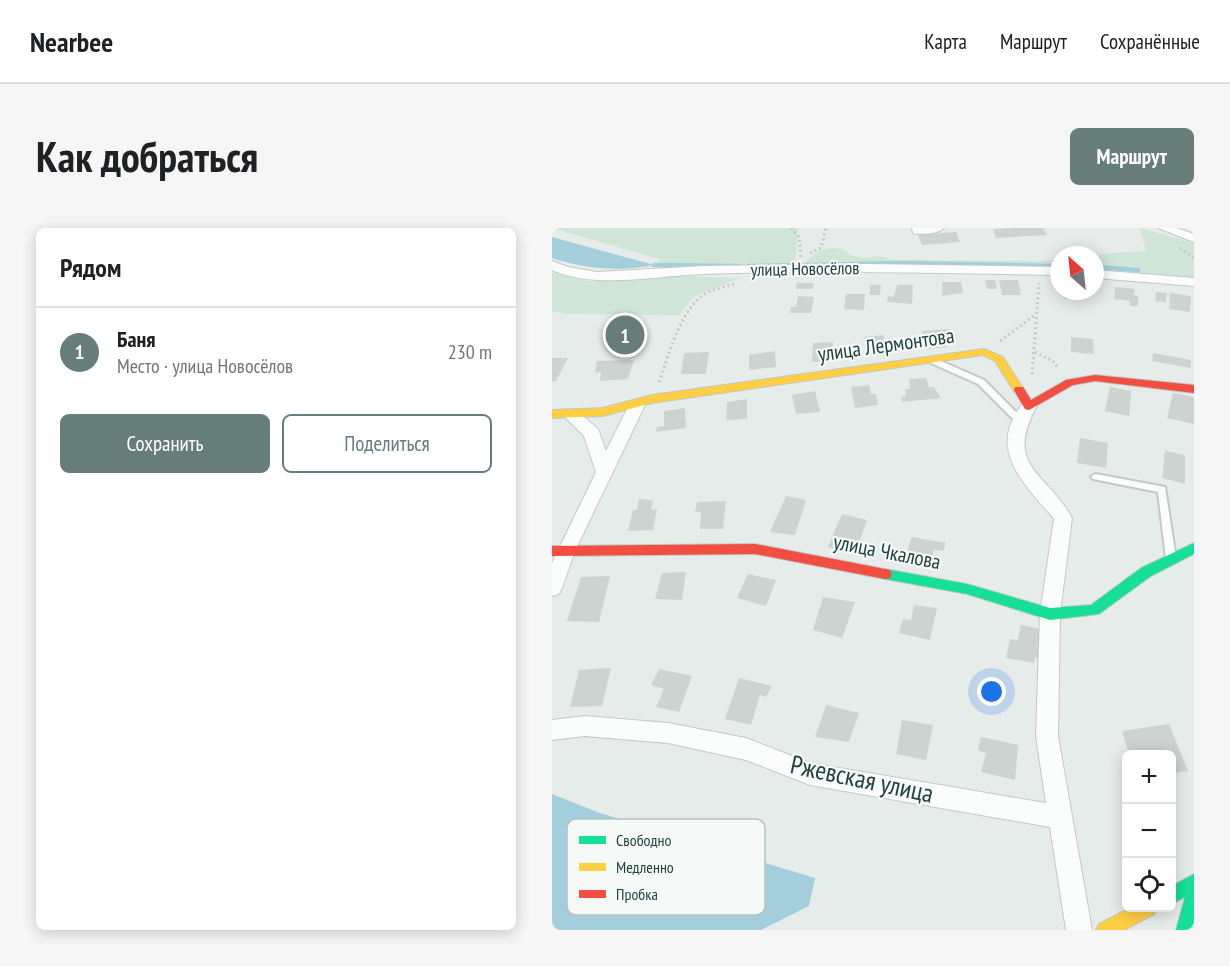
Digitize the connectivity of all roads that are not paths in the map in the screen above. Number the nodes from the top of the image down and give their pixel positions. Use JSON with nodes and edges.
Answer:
{"nodes":[{"id":1,"x":938,"y":228,"type":"edge"},
{"id":2,"x":1164,"y":228,"type":"edge"},
{"id":3,"x":917,"y":230,"type":"dead end"},
{"id":4,"x":1194,"y":238,"type":"edge"},
{"id":5,"x":552,"y":265,"type":"edge"},
{"id":6,"x":1050,"y":271,"type":"edge"},
{"id":7,"x":1104,"y":275,"type":"edge"},
{"id":8,"x":1194,"y":282,"type":"edge"},
{"id":9,"x":934,"y":361,"type":"junction"},
{"id":10,"x":1194,"y":389,"type":"edge"},
{"id":11,"x":645,"y":402,"type":"junction"},
{"id":12,"x":1024,"y":413,"type":"junction"},
{"id":13,"x":552,"y":414,"type":"edge"},
{"id":14,"x":571,"y":415,"type":"junction"},
{"id":15,"x":605,"y":473,"type":"junction"},
{"id":16,"x":1096,"y":477,"type":"dead end"},
{"id":17,"x":1194,"y":548,"type":"edge"},
{"id":18,"x":559,"y":551,"type":"edge"},
{"id":19,"x":1172,"y":559,"type":"junction"},
{"id":20,"x":552,"y":588,"type":"edge"},
{"id":21,"x":1050,"y":614,"type":"junction"},
{"id":22,"x":552,"y":730,"type":"edge"},
{"id":23,"x":1060,"y":817,"type":"junction"},
{"id":24,"x":1194,"y":883,"type":"edge"},
{"id":25,"x":1176,"y":893,"type":"edge"},
{"id":26,"x":1194,"y":898,"type":"edge"},
{"id":27,"x":1140,"y":912,"type":"edge"},
{"id":28,"x":1079,"y":930,"type":"edge"},
{"id":29,"x":1105,"y":930,"type":"edge"},
{"id":30,"x":1185,"y":930,"type":"edge"}],
"edges":[{"from":1,"to":3,"type":"street"},
{"from":2,"to":4,"type":"street"},
{"from":5,"to":6,"type":"street","name":"улица Новосёлов"},
{"from":7,"to":8,"type":"street"},
{"from":9,"to":11,"type":"street","name":"улица Лермонтова"},
{"from":9,"to":12,"type":"lane"},
{"from":9,"to":12,"type":"street","name":"улица Лермонтова"},
{"from":10,"to":12,"type":"street"},
{"from":11,"to":14,"type":"street","name":"улица Лермонтова"},
{"from":11,"to":15,"type":"street"},
{"from":12,"to":21,"type":"street"},
{"from":13,"to":14,"type":"street","name":"улица Лермонтова"},
{"from":14,"to":15,"type":"street"},
{"from":15,"to":18,"type":"street"},
{"from":16,"to":19,"type":"lane"},
{"from":17,"to":19,"type":"street","name":"улица Чкалова"},
{"from":18,"to":20,"type":"street"},
{"from":18,"to":21,"type":"street","name":"улица Чкалова"},
{"from":19,"to":21,"type":"street","name":"улица Чкалова"},
{"from":21,"to":23,"type":"street"},
{"from":22,"to":23,"type":"street","name":"Ржевская улица"},
{"from":23,"to":28,"type":"street"},
{"from":24,"to":25,"type":"street"},
{"from":26,"to":30,"type":"street"},
{"from":27,"to":29,"type":"street"}]}
